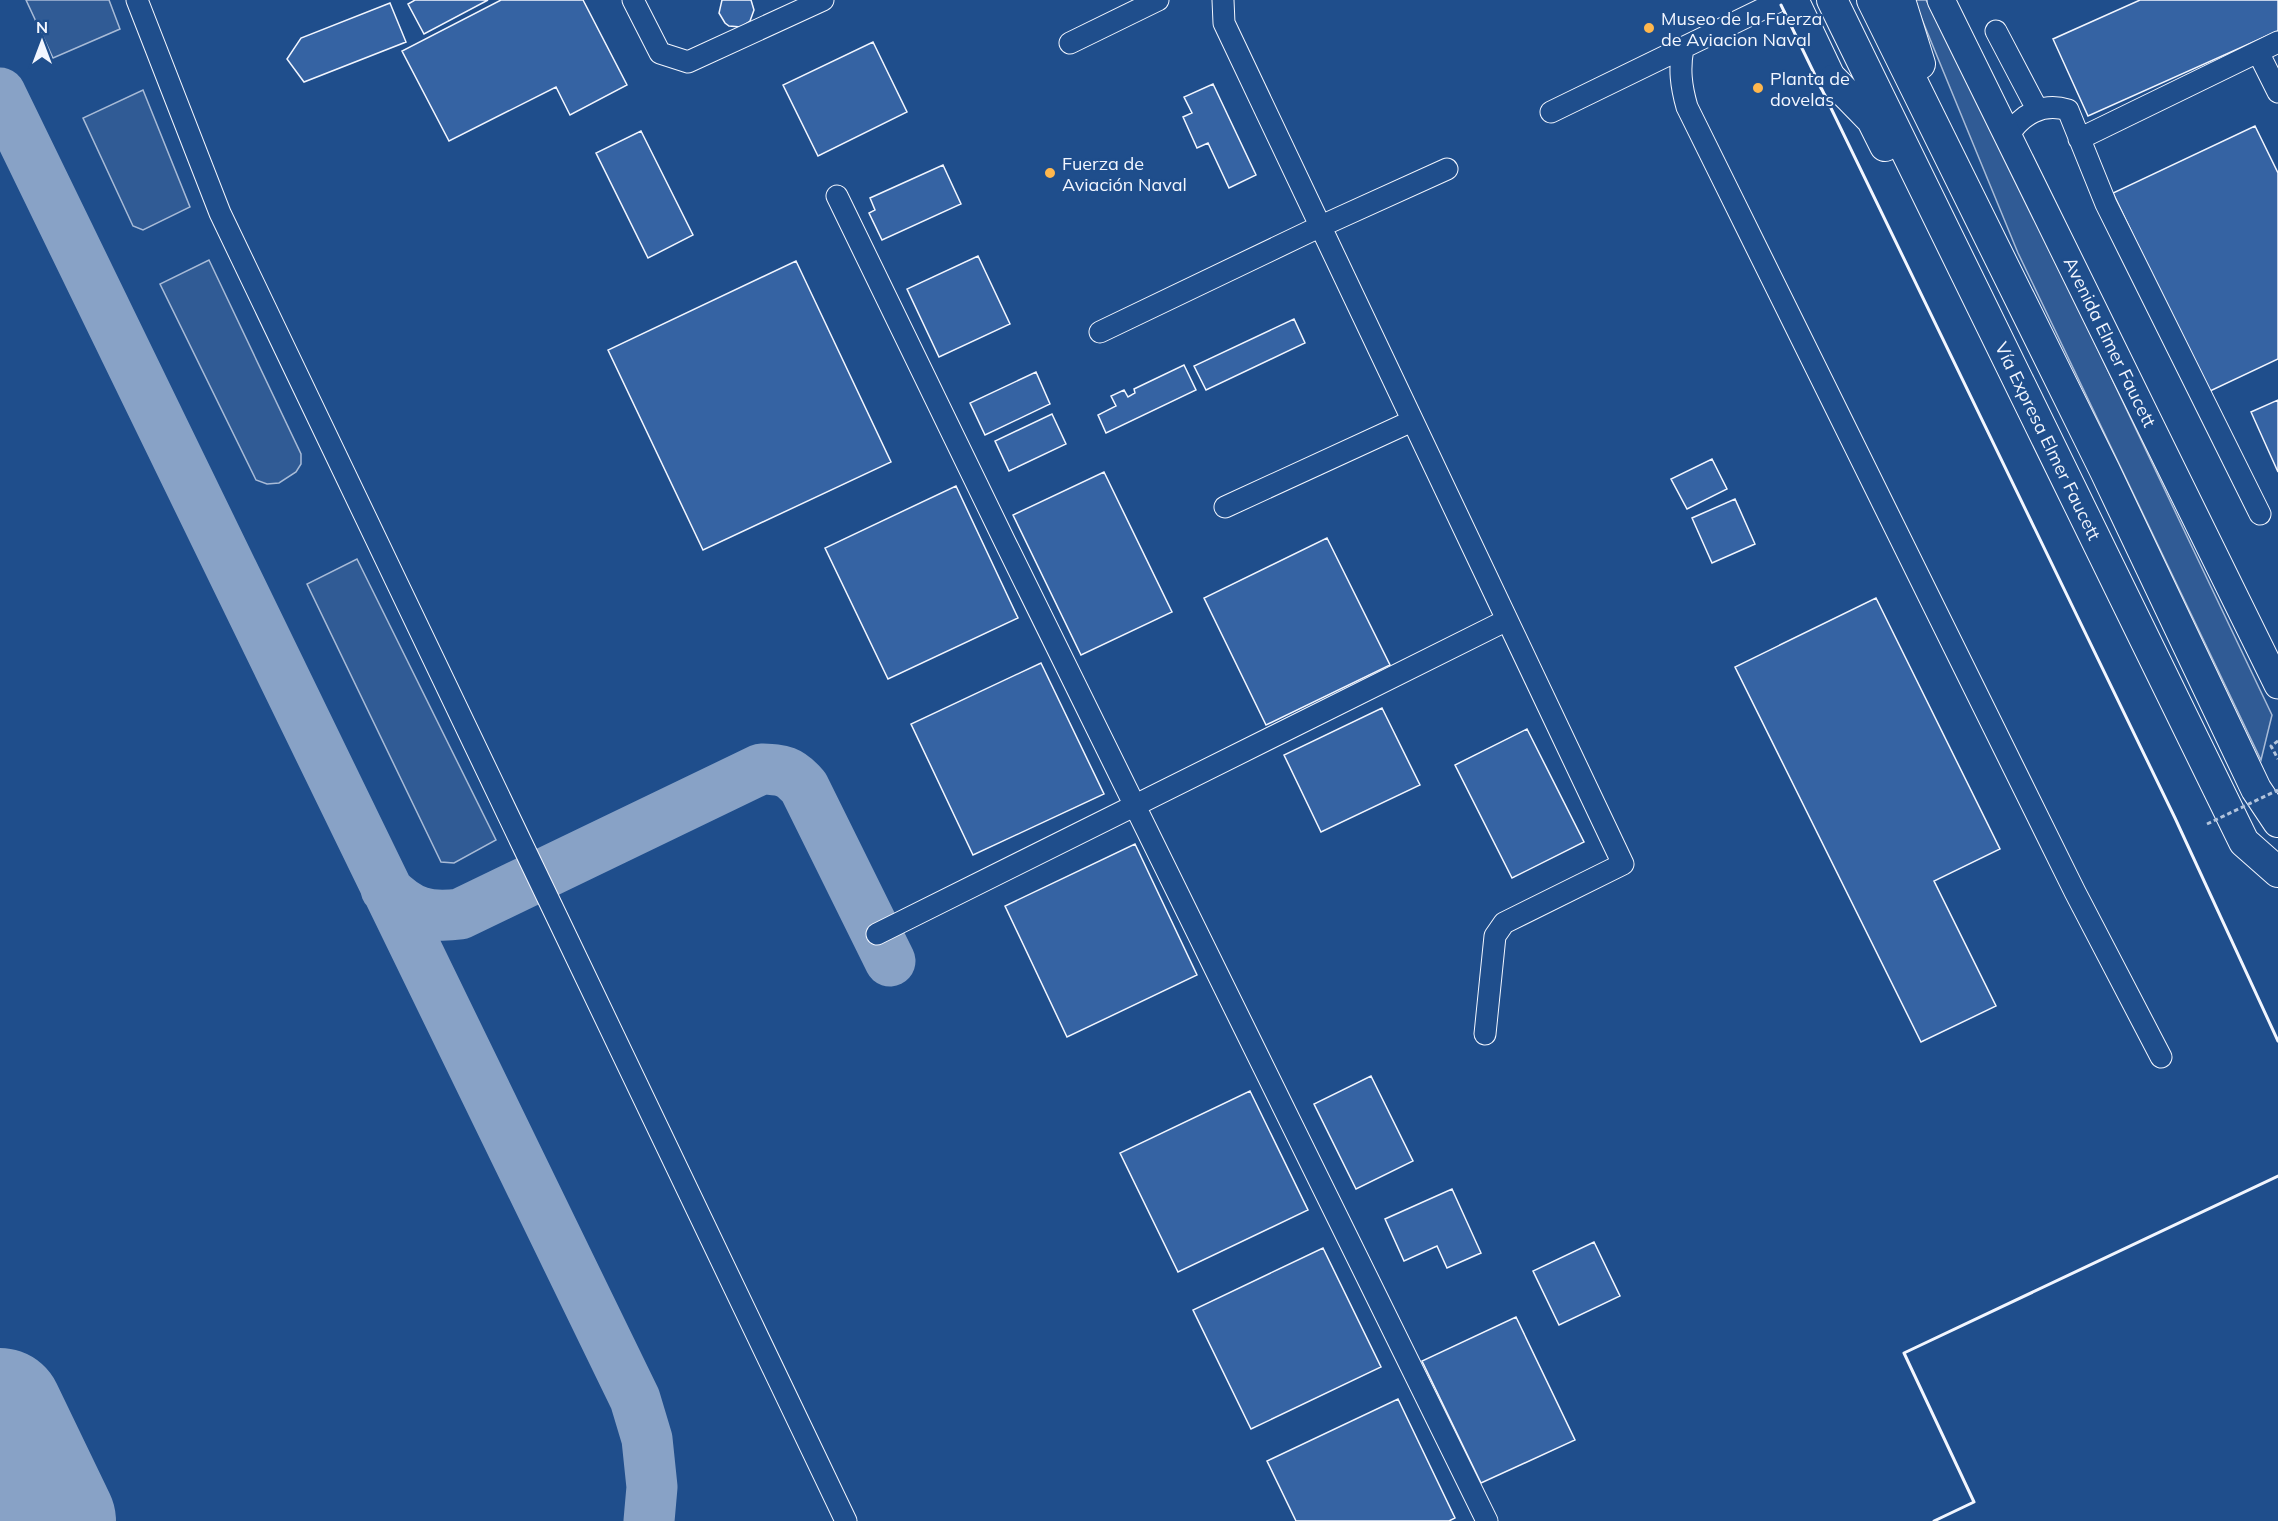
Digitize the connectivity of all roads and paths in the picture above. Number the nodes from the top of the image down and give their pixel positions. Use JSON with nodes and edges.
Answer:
{"nodes":[{"id":1,"x":137,"y":0,"type":"edge"},
{"id":2,"x":633,"y":0,"type":"edge"},
{"id":3,"x":823,"y":0,"type":"edge"},
{"id":4,"x":1158,"y":0,"type":"edge"},
{"id":5,"x":1223,"y":0,"type":"edge"},
{"id":6,"x":1781,"y":0,"type":"edge"},
{"id":7,"x":1795,"y":0,"type":"edge"},
{"id":8,"x":1832,"y":0,"type":"edge"},
{"id":9,"x":1872,"y":0,"type":"edge"},
{"id":10,"x":1900,"y":0,"type":"edge"},
{"id":11,"x":1941,"y":0,"type":"edge"},
{"id":12,"x":1996,"y":31,"type":"dead end"},
{"id":13,"x":2278,"y":42,"type":"edge"},
{"id":14,"x":1070,"y":43,"type":"dead end"},
{"id":15,"x":1683,"y":48,"type":"junction"},
{"id":16,"x":2258,"y":52,"type":"junction"},
{"id":17,"x":1833,"y":80,"type":"joint"},
{"id":18,"x":2278,"y":92,"type":"edge"},
{"id":19,"x":2037,"y":109,"type":"junction"},
{"id":20,"x":1551,"y":112,"type":"dead end"},
{"id":21,"x":2008,"y":136,"type":"junction"},
{"id":22,"x":2079,"y":139,"type":"junction"},
{"id":23,"x":1950,"y":158,"type":"junction"},
{"id":24,"x":1447,"y":169,"type":"dead end"},
{"id":25,"x":837,"y":196,"type":"dead end"},
{"id":26,"x":1319,"y":227,"type":"junction"},
{"id":27,"x":1961,"y":264,"type":"junction"},
{"id":28,"x":1100,"y":332,"type":"dead end"},
{"id":29,"x":1412,"y":421,"type":"junction"},
{"id":30,"x":1225,"y":507,"type":"dead end"},
{"id":31,"x":2260,"y":514,"type":"dead end"},
{"id":32,"x":1507,"y":620,"type":"junction"},
{"id":33,"x":2278,"y":685,"type":"edge"},
{"id":34,"x":2278,"y":741,"type":"edge"},
{"id":35,"x":2278,"y":759,"type":"edge"},
{"id":36,"x":2278,"y":790,"type":"edge"},
{"id":37,"x":1134,"y":805,"type":"junction"},
{"id":38,"x":2278,"y":822,"type":"edge"},
{"id":39,"x":2207,"y":824,"type":"dead end"},
{"id":40,"x":2278,"y":872,"type":"edge"},
{"id":41,"x":877,"y":934,"type":"dead end"},
{"id":42,"x":1485,"y":1034,"type":"dead end"},
{"id":43,"x":2161,"y":1057,"type":"dead end"},
{"id":44,"x":846,"y":1521,"type":"edge"},
{"id":45,"x":1487,"y":1521,"type":"edge"}],
"edges":[{"from":1,"to":44,"type":"lane"},
{"from":2,"to":3,"type":"lane"},
{"from":4,"to":14,"type":"lane"},
{"from":5,"to":26,"type":"lane"},
{"from":6,"to":15,"type":"lane"},
{"from":7,"to":17,"type":"main road"},
{"from":8,"to":27,"type":"highway","name":"Vía Expresa Elmer Faucett"},
{"from":9,"to":23,"type":"highway","name":"Vía Expresa Elmer Faucett"},
{"from":10,"to":23,"type":"highway"},
{"from":11,"to":21,"type":"main road","name":"Avenida Elmer Faucett"},
{"from":12,"to":19,"type":"lane"},
{"from":13,"to":16,"type":"lane"},
{"from":15,"to":20,"type":"lane"},
{"from":15,"to":43,"type":"lane"},
{"from":16,"to":18,"type":"lane"},
{"from":16,"to":22,"type":"lane"},
{"from":17,"to":27,"type":"highway"},
{"from":19,"to":21,"type":"lane"},
{"from":19,"to":22,"type":"lane"},
{"from":21,"to":33,"type":"main road","name":"Avenida Elmer Faucett"},
{"from":22,"to":31,"type":"lane"},
{"from":23,"to":38,"type":"highway","name":"Vía Expresa Elmer Faucett"},
{"from":24,"to":26,"type":"lane"},
{"from":25,"to":37,"type":"lane"},
{"from":26,"to":28,"type":"lane"},
{"from":26,"to":29,"type":"lane"},
{"from":27,"to":40,"type":"highway","name":"Vía Expresa Elmer Faucett"},
{"from":29,"to":30,"type":"lane"},
{"from":29,"to":32,"type":"lane"},
{"from":32,"to":37,"type":"lane"},
{"from":32,"to":42,"type":"lane"},
{"from":34,"to":35,"type":"path"},
{"from":36,"to":39,"type":"path","bridge":true},
{"from":37,"to":41,"type":"lane"},
{"from":37,"to":45,"type":"lane"}]}
